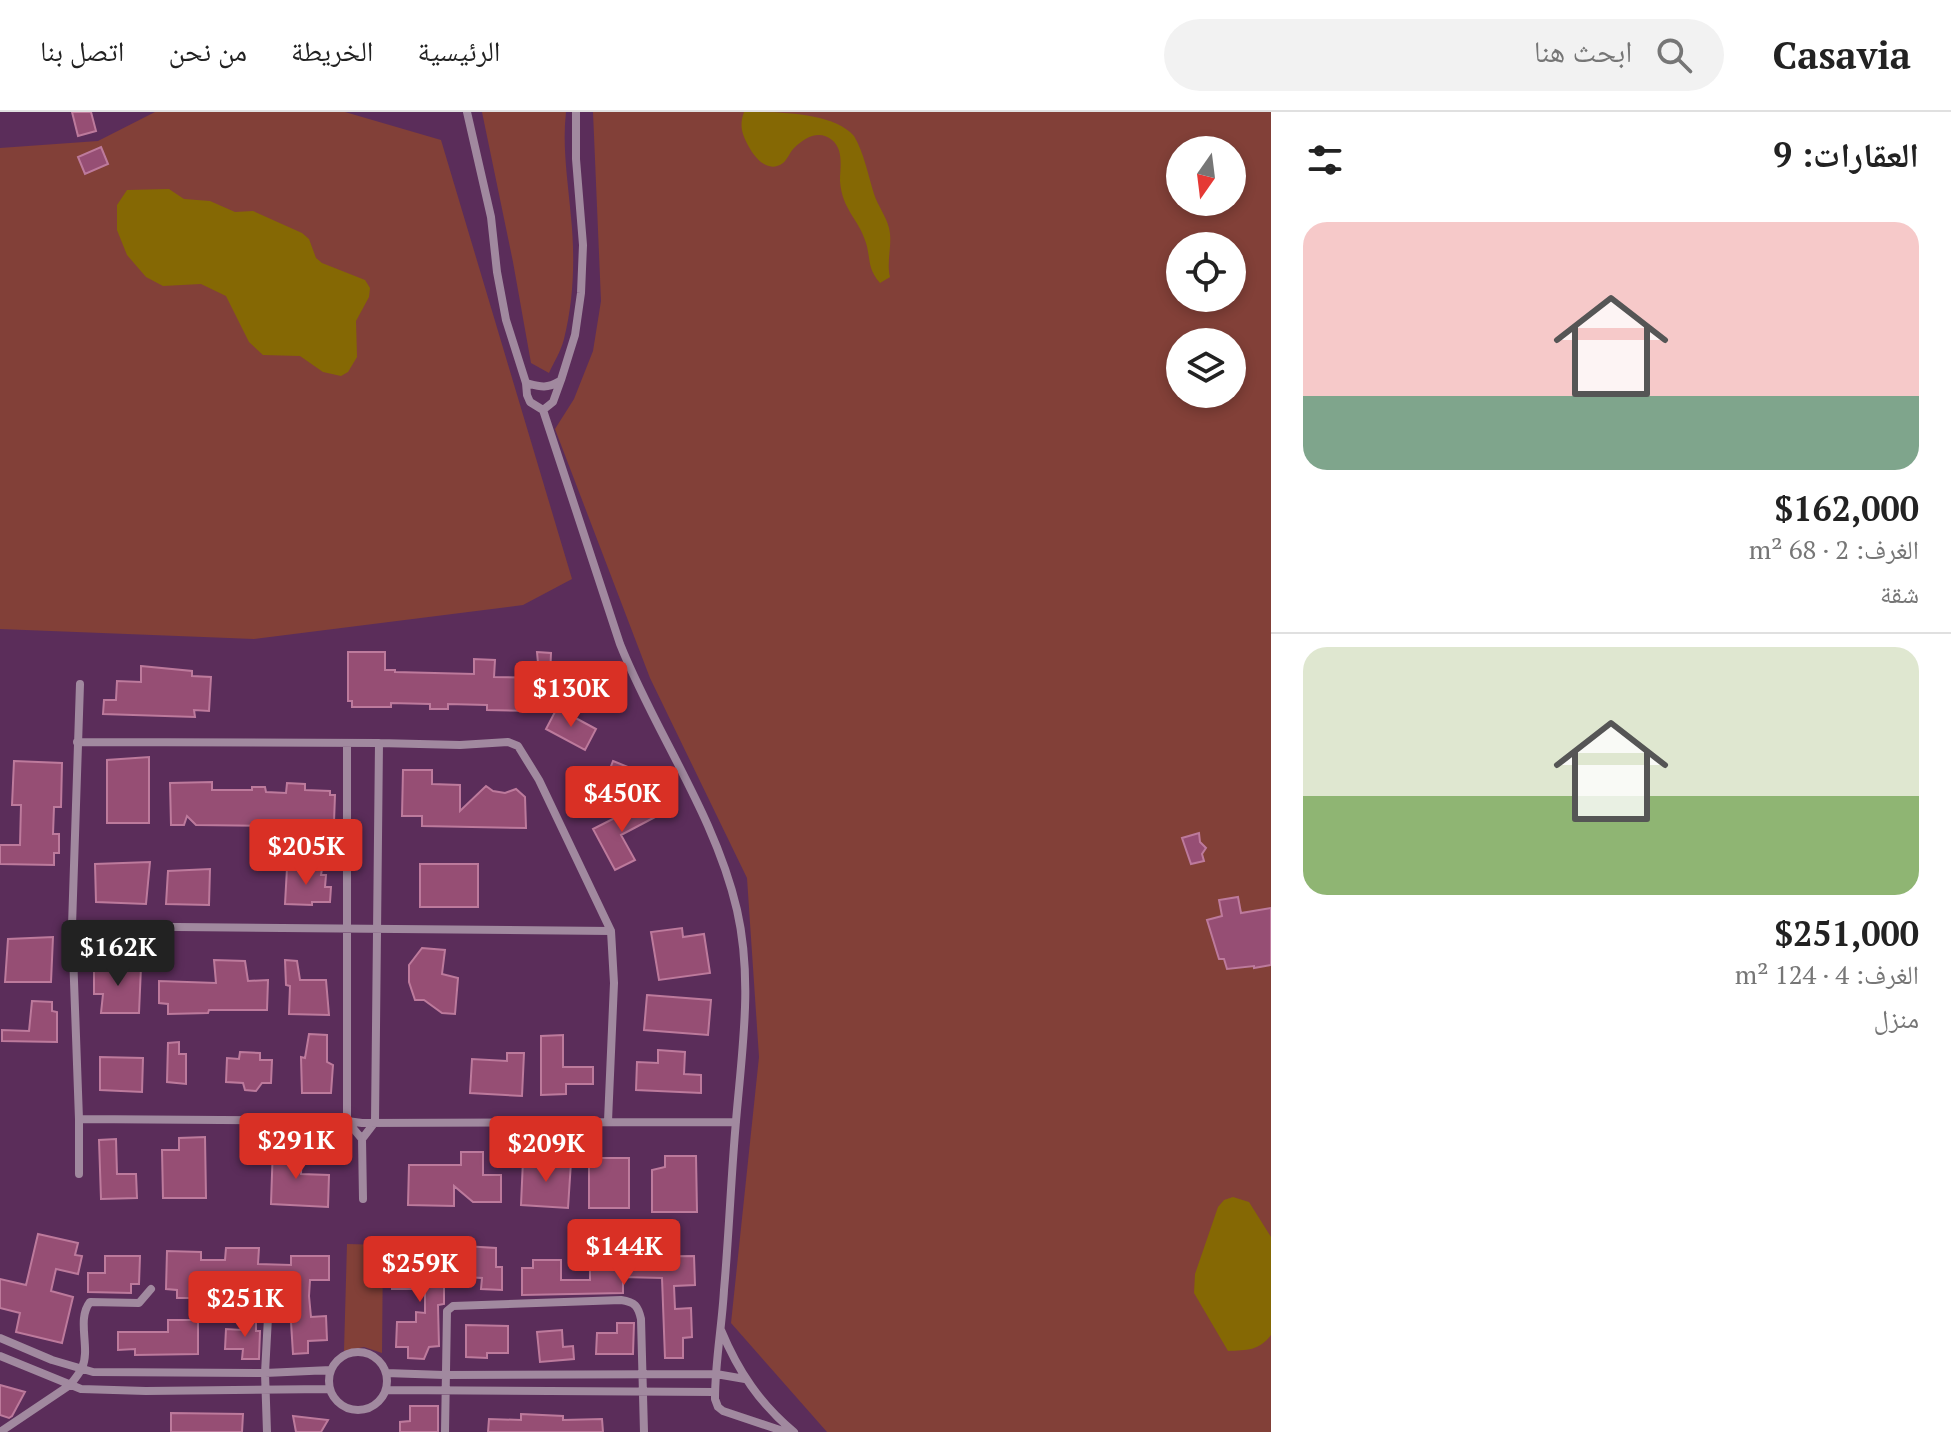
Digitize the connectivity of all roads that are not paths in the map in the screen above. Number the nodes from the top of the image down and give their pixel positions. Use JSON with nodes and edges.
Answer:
{"nodes":[{"id":1,"x":467,"y":112,"type":"edge"},
{"id":2,"x":576,"y":112,"type":"edge"},
{"id":3,"x":561,"y":380,"type":"junction"},
{"id":4,"x":526,"y":383,"type":"junction"},
{"id":5,"x":543,"y":410,"type":"junction"},
{"id":6,"x":80,"y":684,"type":"dead end"},
{"id":7,"x":77,"y":742,"type":"junction"},
{"id":8,"x":347,"y":743,"type":"junction"},
{"id":9,"x":379,"y":743,"type":"junction"},
{"id":10,"x":72,"y":926,"type":"junction"},
{"id":11,"x":347,"y":928,"type":"junction"},
{"id":12,"x":377,"y":929,"type":"junction"},
{"id":13,"x":611,"y":931,"type":"junction"},
{"id":14,"x":79,"y":1119,"type":"junction"},
{"id":15,"x":347,"y":1121,"type":"junction"},
{"id":16,"x":608,"y":1121,"type":"junction"},
{"id":17,"x":375,"y":1122,"type":"junction"},
{"id":18,"x":736,"y":1122,"type":"junction"},
{"id":19,"x":362,"y":1139,"type":"junction"},
{"id":20,"x":79,"y":1174,"type":"dead end"},
{"id":21,"x":363,"y":1199,"type":"dead end"},
{"id":22,"x":151,"y":1289,"type":"dead end"},
{"id":23,"x":268,"y":1317,"type":"dead end"},
{"id":24,"x":721,"y":1329,"type":"junction"},
{"id":25,"x":0,"y":1338,"type":"edge"},
{"id":26,"x":0,"y":1356,"type":"edge"},
{"id":27,"x":82,"y":1369,"type":"junction"},
{"id":28,"x":331,"y":1370,"type":"junction"},
{"id":29,"x":265,"y":1373,"type":"junction"},
{"id":30,"x":386,"y":1373,"type":"junction"},
{"id":31,"x":642,"y":1374,"type":"junction"},
{"id":32,"x":716,"y":1374,"type":"junction"},
{"id":33,"x":444,"y":1375,"type":"junction"},
{"id":34,"x":745,"y":1379,"type":"junction"},
{"id":35,"x":70,"y":1385,"type":"junction"},
{"id":36,"x":330,"y":1389,"type":"junction"},
{"id":37,"x":386,"y":1390,"type":"junction"},
{"id":38,"x":445,"y":1390,"type":"junction"},
{"id":39,"x":267,"y":1391,"type":"junction"},
{"id":40,"x":643,"y":1392,"type":"junction"},
{"id":41,"x":715,"y":1392,"type":"junction"},
{"id":42,"x":0,"y":1432,"type":"edge"},
{"id":43,"x":267,"y":1432,"type":"edge"},
{"id":44,"x":445,"y":1432,"type":"edge"},
{"id":45,"x":644,"y":1432,"type":"edge"},
{"id":46,"x":786,"y":1432,"type":"edge"},
{"id":47,"x":794,"y":1432,"type":"edge"}],
"edges":[{"from":1,"to":4,"type":"street"},
{"from":2,"to":3,"type":"street"},
{"from":3,"to":4,"type":"street"},
{"from":3,"to":5,"type":"street"},
{"from":4,"to":5,"type":"street"},
{"from":5,"to":18,"type":"street"},
{"from":6,"to":7,"type":"street"},
{"from":7,"to":8,"type":"street"},
{"from":7,"to":10,"type":"street"},
{"from":8,"to":9,"type":"street"},
{"from":8,"to":11,"type":"street"},
{"from":9,"to":12,"type":"street"},
{"from":9,"to":13,"type":"street"},
{"from":10,"to":11,"type":"street"},
{"from":10,"to":14,"type":"street"},
{"from":11,"to":12,"type":"street"},
{"from":11,"to":15,"type":"street"},
{"from":12,"to":13,"type":"street"},
{"from":12,"to":17,"type":"street"},
{"from":13,"to":16,"type":"street"},
{"from":14,"to":15,"type":"street"},
{"from":14,"to":20,"type":"street"},
{"from":15,"to":17,"type":"street"},
{"from":15,"to":19,"type":"street"},
{"from":16,"to":17,"type":"street"},
{"from":16,"to":18,"type":"street"},
{"from":17,"to":19,"type":"street"},
{"from":18,"to":24,"type":"street"},
{"from":19,"to":21,"type":"street"},
{"from":22,"to":27,"type":"street"},
{"from":23,"to":29,"type":"street"},
{"from":24,"to":32,"type":"street"},
{"from":24,"to":34,"type":"street"},
{"from":25,"to":27,"type":"street"},
{"from":26,"to":35,"type":"street"},
{"from":27,"to":29,"type":"street"},
{"from":27,"to":35,"type":"street"},
{"from":28,"to":29,"type":"street"},
{"from":28,"to":30,"type":"street"},
{"from":28,"to":36,"type":"street"},
{"from":29,"to":39,"type":"street"},
{"from":30,"to":33,"type":"street"},
{"from":30,"to":37,"type":"street"},
{"from":31,"to":32,"type":"street"},
{"from":31,"to":33,"type":"street"},
{"from":31,"to":33,"type":"street"},
{"from":31,"to":40,"type":"street"},
{"from":32,"to":34,"type":"street"},
{"from":32,"to":41,"type":"street"},
{"from":33,"to":38,"type":"street"},
{"from":34,"to":47,"type":"street"},
{"from":35,"to":39,"type":"street"},
{"from":35,"to":42,"type":"street"},
{"from":36,"to":37,"type":"street"},
{"from":36,"to":39,"type":"street"},
{"from":37,"to":38,"type":"street"},
{"from":38,"to":40,"type":"street"},
{"from":38,"to":44,"type":"street"},
{"from":39,"to":43,"type":"street"},
{"from":40,"to":41,"type":"street"},
{"from":40,"to":45,"type":"street"},
{"from":41,"to":46,"type":"street"}]}
